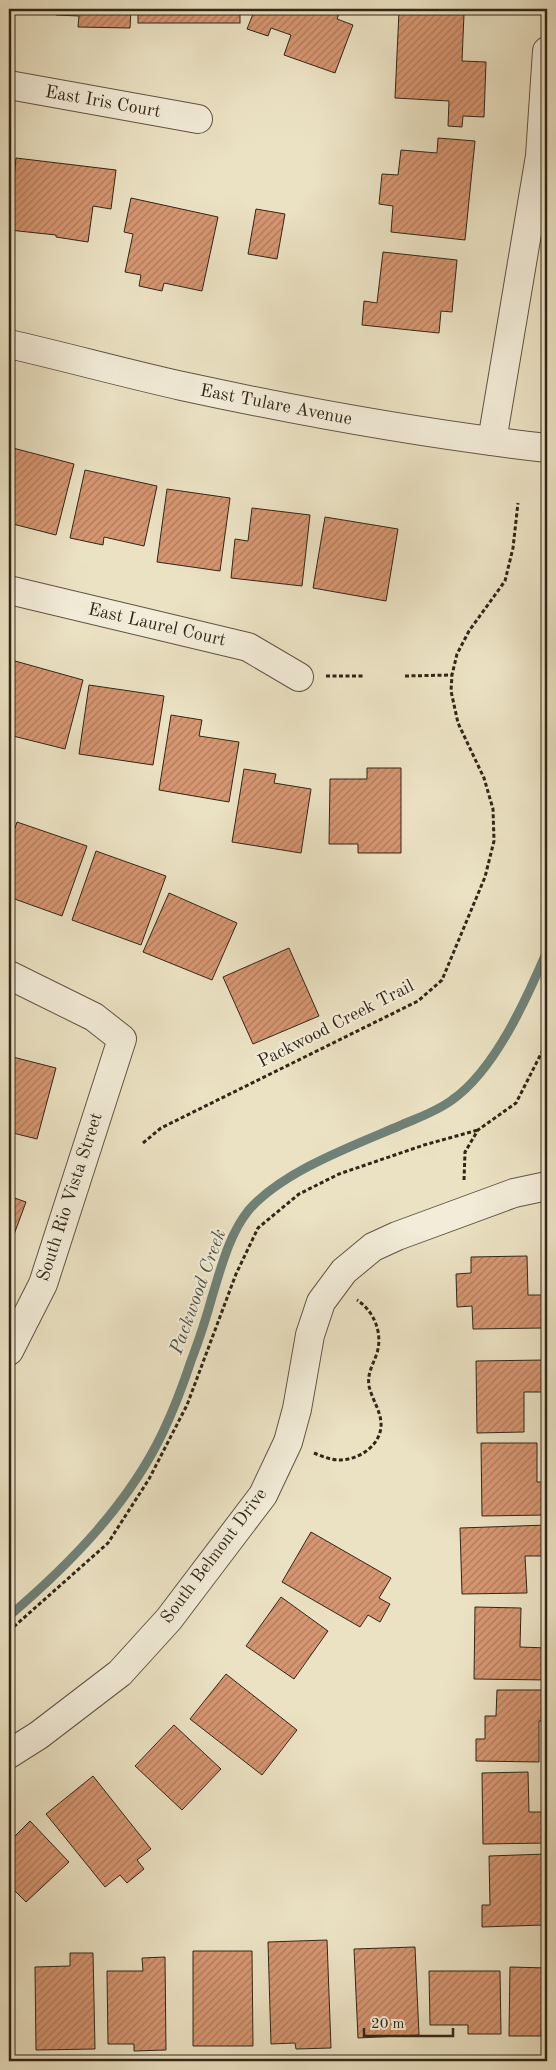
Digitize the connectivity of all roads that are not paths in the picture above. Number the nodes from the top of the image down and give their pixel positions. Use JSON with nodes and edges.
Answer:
{"nodes":[{"id":1,"x":547,"y":51,"type":"edge"},
{"id":2,"x":9,"y":85,"type":"edge"},
{"id":3,"x":198,"y":119,"type":"dead end"},
{"id":4,"x":9,"y":344,"type":"edge"},
{"id":5,"x":492,"y":441,"type":"junction"},
{"id":6,"x":547,"y":448,"type":"edge"},
{"id":7,"x":9,"y":590,"type":"edge"},
{"id":8,"x":299,"y":677,"type":"road end"},
{"id":9,"x":9,"y":975,"type":"edge"},
{"id":10,"x":547,"y":1186,"type":"edge"},
{"id":11,"x":9,"y":1351,"type":"edge"},
{"id":12,"x":9,"y":1754,"type":"edge"}],
"edges":[{"from":1,"to":5,"type":"street"},
{"from":2,"to":3,"type":"street","name":"East Iris Court"},
{"from":4,"to":5,"type":"street","name":"East Tulare Avenue"},
{"from":5,"to":6,"type":"street","name":"East Tulare Avenue"},
{"from":7,"to":8,"type":"street","name":"East Laurel Court"},
{"from":9,"to":11,"type":"street","name":"South Rio Vista Street"},
{"from":10,"to":12,"type":"street","name":"South Belmont Drive"}]}
